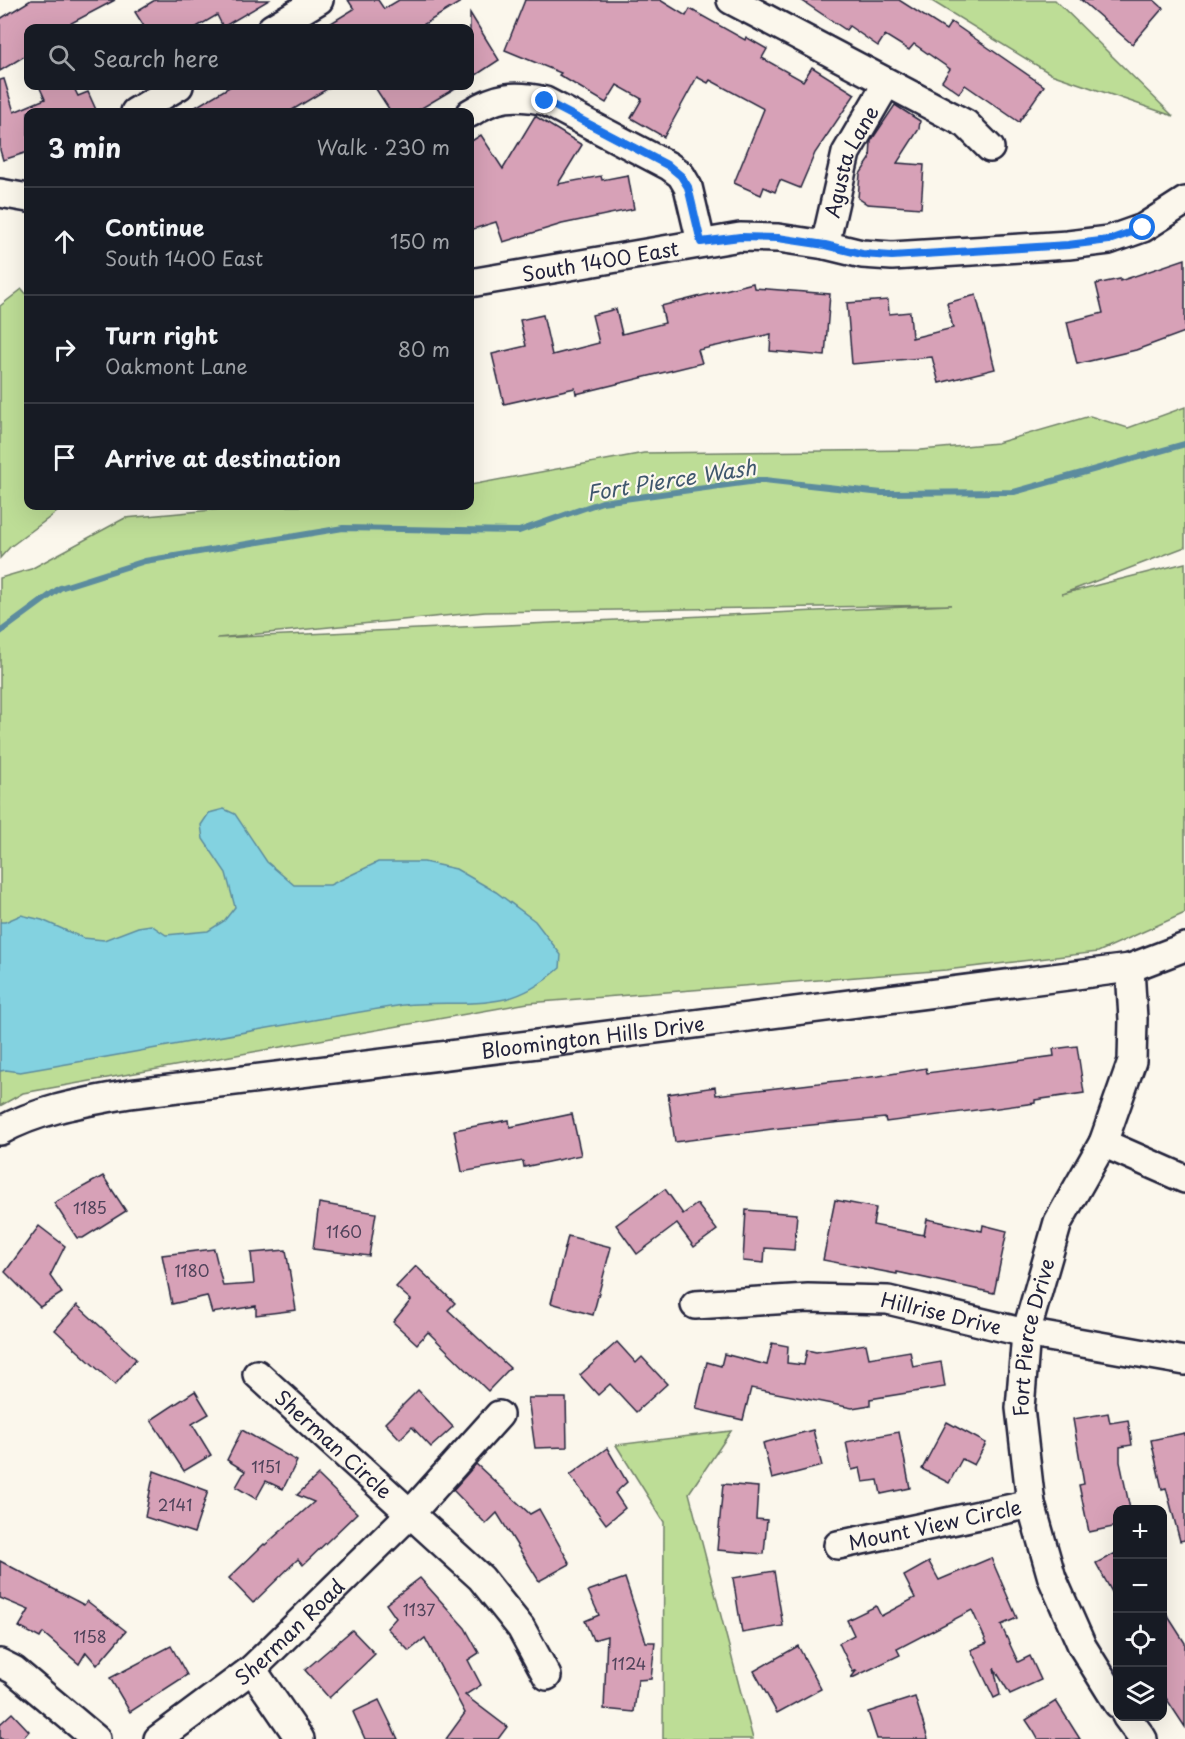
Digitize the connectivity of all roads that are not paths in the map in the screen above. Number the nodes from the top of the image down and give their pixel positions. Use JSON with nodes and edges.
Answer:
{"nodes":[{"id":1,"x":319,"y":0,"type":"edge"},
{"id":2,"x":731,"y":0,"type":"edge"},
{"id":3,"x":279,"y":24,"type":"edge"},
{"id":4,"x":888,"y":83,"type":"junction"},
{"id":5,"x":172,"y":90,"type":"edge"},
{"id":6,"x":142,"y":108,"type":"edge"},
{"id":7,"x":474,"y":111,"type":"edge"},
{"id":8,"x":990,"y":148,"type":"dead end"},
{"id":9,"x":0,"y":193,"type":"edge"},
{"id":10,"x":24,"y":197,"type":"edge"},
{"id":11,"x":1185,"y":201,"type":"edge"},
{"id":12,"x":701,"y":242,"type":"junction"},
{"id":13,"x":825,"y":245,"type":"junction"},
{"id":14,"x":474,"y":282,"type":"edge"},
{"id":15,"x":1185,"y":947,"type":"edge"},
{"id":16,"x":1130,"y":968,"type":"junction"},
{"id":17,"x":0,"y":1131,"type":"edge"},
{"id":18,"x":1103,"y":1143,"type":"junction"},
{"id":19,"x":1185,"y":1179,"type":"edge"},
{"id":20,"x":695,"y":1305,"type":"dead end"},
{"id":21,"x":1026,"y":1333,"type":"junction"},
{"id":22,"x":1185,"y":1361,"type":"edge"},
{"id":23,"x":257,"y":1374,"type":"dead end"},
{"id":24,"x":499,"y":1415,"type":"dead end"},
{"id":25,"x":1031,"y":1504,"type":"junction"},
{"id":26,"x":411,"y":1514,"type":"junction"},
{"id":27,"x":837,"y":1545,"type":"dead end"},
{"id":28,"x":0,"y":1663,"type":"edge"},
{"id":29,"x":252,"y":1669,"type":"junction"},
{"id":30,"x":547,"y":1676,"type":"dead end"},
{"id":31,"x":1113,"y":1696,"type":"edge"},
{"id":32,"x":1130,"y":1721,"type":"edge"},
{"id":33,"x":96,"y":1739,"type":"edge"},
{"id":34,"x":158,"y":1739,"type":"edge"},
{"id":35,"x":300,"y":1739,"type":"edge"},
{"id":36,"x":1143,"y":1739,"type":"edge"}],
"edges":[{"from":1,"to":3,"type":"street"},
{"from":2,"to":4,"type":"street"},
{"from":4,"to":8,"type":"street"},
{"from":4,"to":13,"type":"street","name":"Agusta Lane"},
{"from":5,"to":6,"type":"street"},
{"from":7,"to":12,"type":"street"},
{"from":9,"to":10,"type":"street"},
{"from":11,"to":13,"type":"street","name":"South 1400 East"},
{"from":12,"to":13,"type":"street","name":"South 1400 East"},
{"from":12,"to":14,"type":"street","name":"South 1400 East"},
{"from":15,"to":16,"type":"street","name":"Bloomington Hills Drive"},
{"from":16,"to":17,"type":"street","name":"Bloomington Hills Drive"},
{"from":16,"to":18,"type":"street","name":"Fort Pierce Drive"},
{"from":18,"to":19,"type":"street"},
{"from":18,"to":21,"type":"street","name":"Fort Pierce Drive"},
{"from":20,"to":21,"type":"street","name":"Hillrise Drive"},
{"from":21,"to":22,"type":"street","name":"Hillrise Drive"},
{"from":21,"to":25,"type":"street","name":"Fort Pierce Drive"},
{"from":23,"to":26,"type":"street","name":"Sherman Circle"},
{"from":24,"to":26,"type":"street","name":"Sherman Road"},
{"from":25,"to":27,"type":"street","name":"Mount View Circle"},
{"from":25,"to":31,"type":"street","name":"Fort Pierce Drive"},
{"from":26,"to":29,"type":"street","name":"Sherman Road"},
{"from":26,"to":30,"type":"street","name":"Sherman Circle"},
{"from":28,"to":33,"type":"street"},
{"from":29,"to":34,"type":"street","name":"Sherman Road"},
{"from":29,"to":35,"type":"street"},
{"from":32,"to":36,"type":"street"}]}
